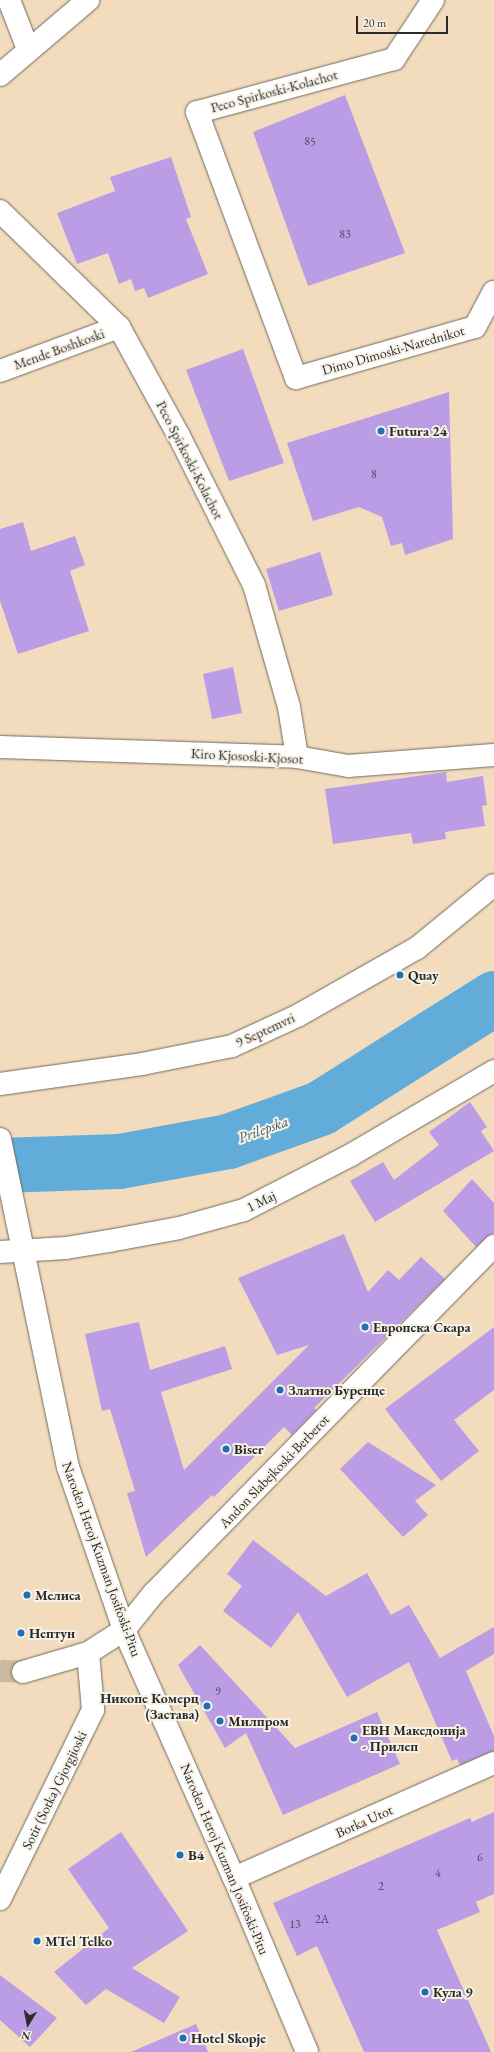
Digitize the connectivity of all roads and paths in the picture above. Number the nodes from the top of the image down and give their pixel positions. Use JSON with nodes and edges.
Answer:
{"nodes":[{"id":1,"x":9,"y":0,"type":"edge"},
{"id":2,"x":88,"y":0,"type":"edge"},
{"id":3,"x":433,"y":0,"type":"edge"},
{"id":4,"x":28,"y":49,"type":"junction"},
{"id":5,"x":0,"y":75,"type":"edge"},
{"id":6,"x":0,"y":210,"type":"edge"},
{"id":7,"x":494,"y":292,"type":"edge"},
{"id":8,"x":119,"y":327,"type":"junction"},
{"id":9,"x":0,"y":370,"type":"edge"},
{"id":10,"x":296,"y":378,"type":"joint"},
{"id":11,"x":0,"y":747,"type":"edge"},
{"id":12,"x":494,"y":754,"type":"edge"},
{"id":13,"x":297,"y":757,"type":"junction"},
{"id":14,"x":494,"y":885,"type":"edge"},
{"id":15,"x":494,"y":1070,"type":"edge"},
{"id":16,"x":0,"y":1084,"type":"edge"},
{"id":17,"x":0,"y":1139,"type":"edge"},
{"id":18,"x":494,"y":1246,"type":"edge"},
{"id":19,"x":0,"y":1252,"type":"edge"},
{"id":20,"x":23,"y":1252,"type":"junction"},
{"id":21,"x":124,"y":1630,"type":"junction"},
{"id":22,"x":88,"y":1653,"type":"junction"},
{"id":23,"x":23,"y":1672,"type":"tunnel mouth"},
{"id":24,"x":494,"y":1763,"type":"edge"},
{"id":25,"x":234,"y":1878,"type":"junction"},
{"id":26,"x":0,"y":1899,"type":"edge"},
{"id":27,"x":307,"y":2052,"type":"edge"}],
"edges":[{"from":1,"to":4,"type":"street"},
{"from":2,"to":4,"type":"street"},
{"from":3,"to":10,"type":"street","name":"Peco Spirkoski-Kolachot"},
{"from":4,"to":5,"type":"street"},
{"from":6,"to":8,"type":"street","name":"Peco Spirkoski-Kolachot"},
{"from":7,"to":10,"type":"street","name":"Dimo Dimoski-Narednikot"},
{"from":8,"to":9,"type":"street","name":"Mende Boshkoski"},
{"from":8,"to":13,"type":"street","name":"Peco Spirkoski-Kolachot"},
{"from":11,"to":13,"type":"street","name":"Kiro Kjososki-Kjosot"},
{"from":12,"to":13,"type":"street","name":"Kiro Kjososki-Kjosot"},
{"from":14,"to":16,"type":"street","name":"9 Septemvri"},
{"from":15,"to":20,"type":"street","name":"1 Maj"},
{"from":17,"to":20,"type":"street","name":"Naroden Heroj Kuzman Josifoski-Pitu"},
{"from":18,"to":21,"type":"street","name":"Andon Slabejkoski-Berberot"},
{"from":19,"to":20,"type":"street","name":"1 Maj"},
{"from":20,"to":21,"type":"street","name":"Naroden Heroj Kuzman Josifoski-Pitu"},
{"from":21,"to":22,"type":"street","name":"Andon Slabejkoski-Berberot"},
{"from":21,"to":25,"type":"street","name":"Naroden Heroj Kuzman Josifoski-Pitu"},
{"from":22,"to":23,"type":"street","name":"Andon Slabejkoski-Berberot"},
{"from":22,"to":26,"type":"street","name":"Sotir (Sotka) Gjorgjioski"},
{"from":24,"to":25,"type":"street","name":"Borka Utot"},
{"from":25,"to":27,"type":"street","name":"Naroden Heroj Kuzman Josifoski-Pitu"}]}
